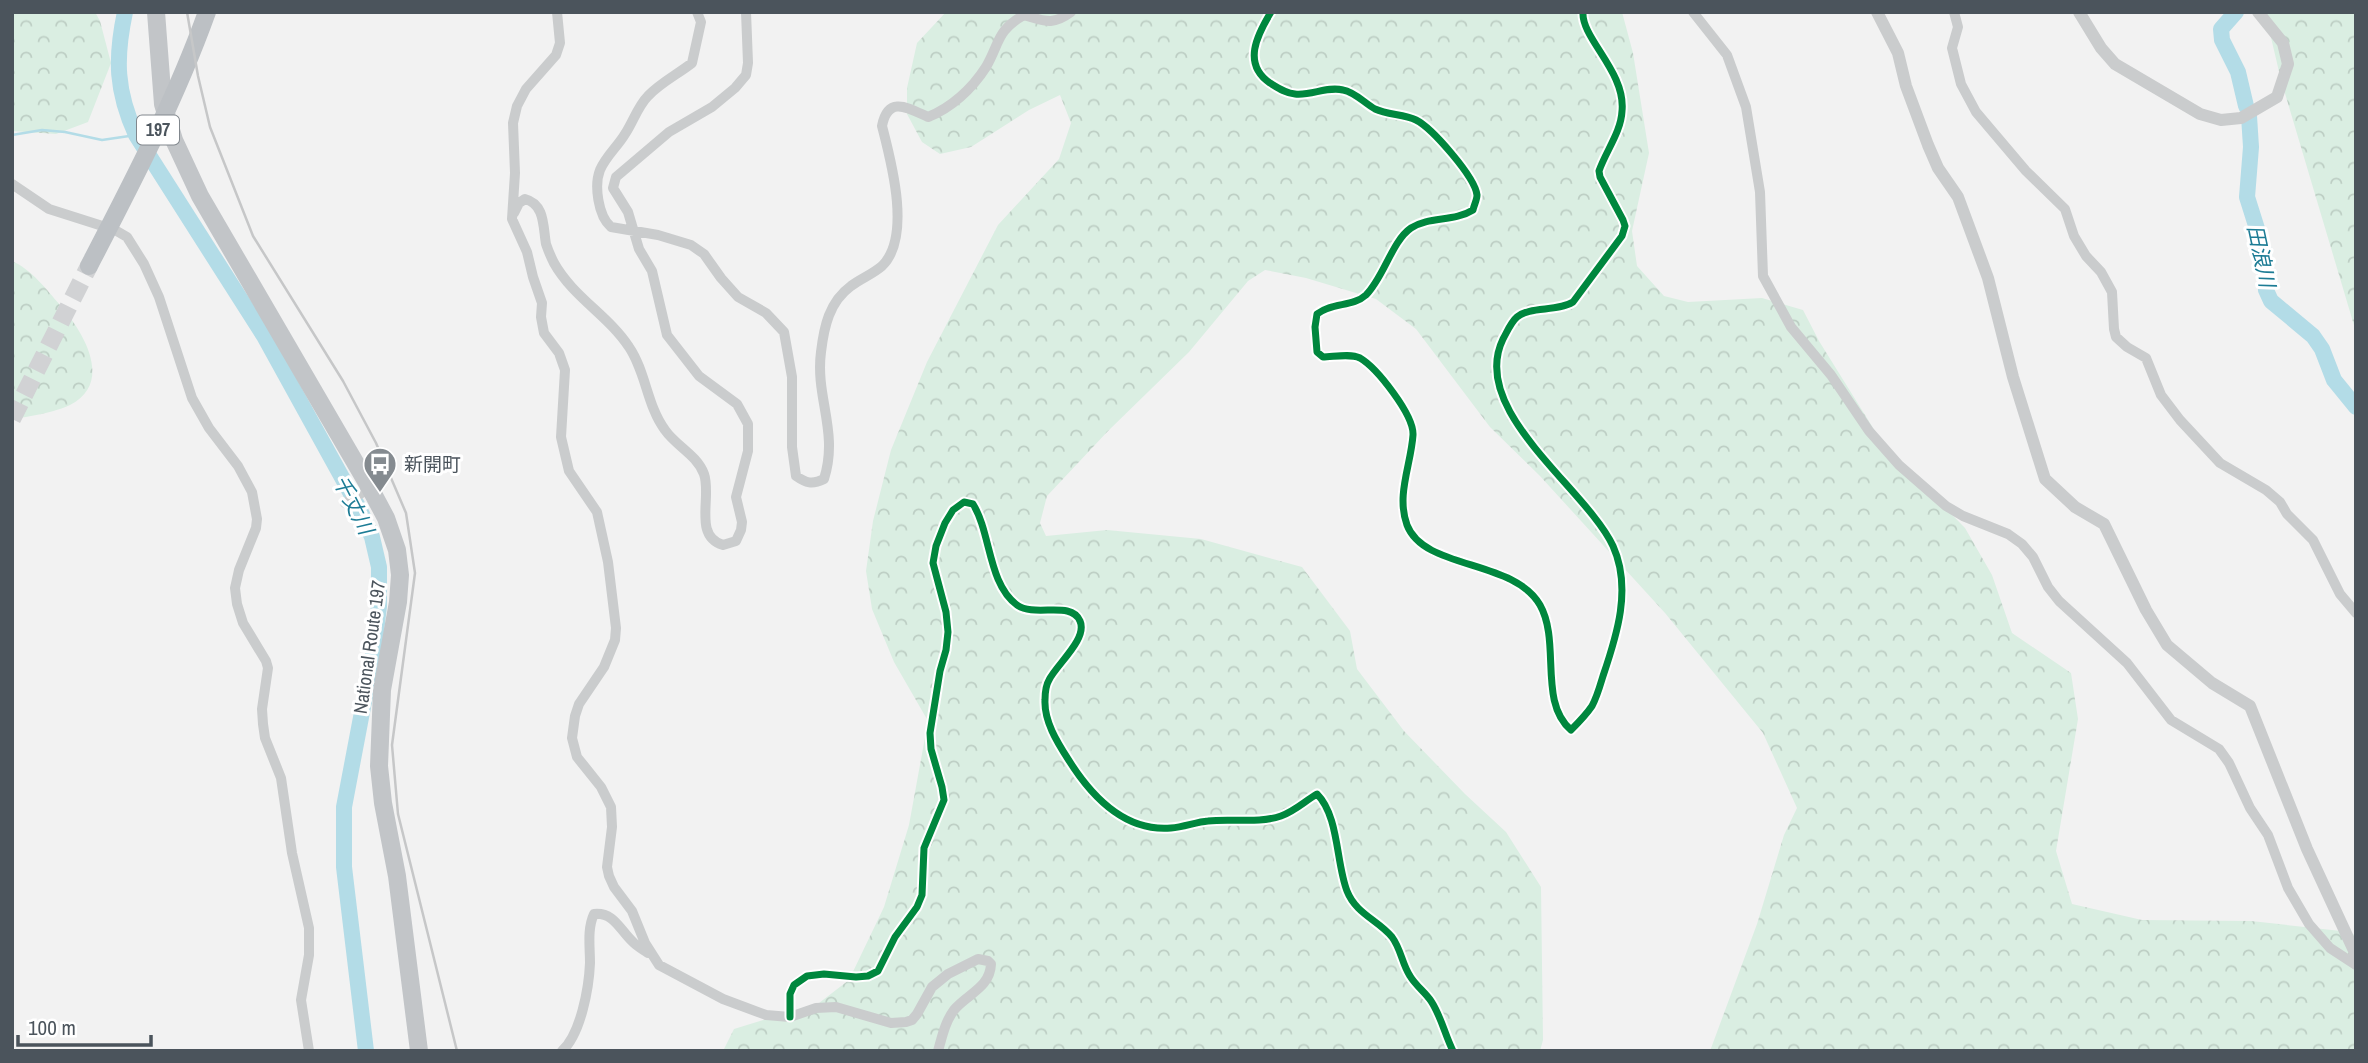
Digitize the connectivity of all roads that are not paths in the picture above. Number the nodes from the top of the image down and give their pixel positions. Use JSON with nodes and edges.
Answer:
{"nodes":[{"id":1,"x":156,"y":12,"type":"edge"},
{"id":2,"x":207,"y":12,"type":"edge"},
{"id":3,"x":557,"y":12,"type":"edge"},
{"id":4,"x":697,"y":12,"type":"edge"},
{"id":5,"x":746,"y":12,"type":"edge"},
{"id":6,"x":1071,"y":12,"type":"edge"},
{"id":7,"x":1271,"y":12,"type":"edge"},
{"id":8,"x":1583,"y":12,"type":"edge"},
{"id":9,"x":1693,"y":12,"type":"edge"},
{"id":10,"x":1877,"y":12,"type":"edge"},
{"id":11,"x":1954,"y":12,"type":"edge"},
{"id":12,"x":2079,"y":12,"type":"edge"},
{"id":13,"x":2258,"y":12,"type":"edge"},
{"id":14,"x":12,"y":184,"type":"edge"},
{"id":15,"x":512,"y":219,"type":"junction"},
{"id":16,"x":634,"y":230,"type":"junction"},
{"id":17,"x":89,"y":266,"type":"tunnel mouth"},
{"id":18,"x":367,"y":490,"type":"junction"},
{"id":19,"x":345,"y":503,"type":"dead end"},
{"id":20,"x":2356,"y":613,"type":"edge"},
{"id":21,"x":2356,"y":955,"type":"edge"},
{"id":22,"x":652,"y":956,"type":"junction"},
{"id":23,"x":2356,"y":965,"type":"edge"},
{"id":24,"x":790,"y":1017,"type":"junction"},
{"id":25,"x":309,"y":1051,"type":"edge"},
{"id":26,"x":419,"y":1051,"type":"edge"},
{"id":27,"x":562,"y":1051,"type":"edge"},
{"id":28,"x":938,"y":1051,"type":"edge"},
{"id":29,"x":1453,"y":1051,"type":"edge"}],
"edges":[{"from":1,"to":18,"type":"highway","name":"National Route 197","number":"197"},
{"from":2,"to":17,"type":"highway","number":"197"},
{"from":3,"to":15,"type":"street"},
{"from":4,"to":16,"type":"street"},
{"from":5,"to":16,"type":"street"},
{"from":6,"to":16,"type":"street"},
{"from":7,"to":8,"type":"street"},
{"from":9,"to":23,"type":"street"},
{"from":10,"to":21,"type":"street"},
{"from":11,"to":20,"type":"street"},
{"from":12,"to":13,"type":"street"},
{"from":14,"to":25,"type":"street"},
{"from":15,"to":16,"type":"street"},
{"from":15,"to":22,"type":"street"},
{"from":18,"to":19,"type":"street"},
{"from":18,"to":26,"type":"highway","name":"National Route 197","number":"197"},
{"from":22,"to":24,"type":"street"},
{"from":22,"to":27,"type":"street"},
{"from":24,"to":28,"type":"street"},
{"from":24,"to":29,"type":"street"}]}
